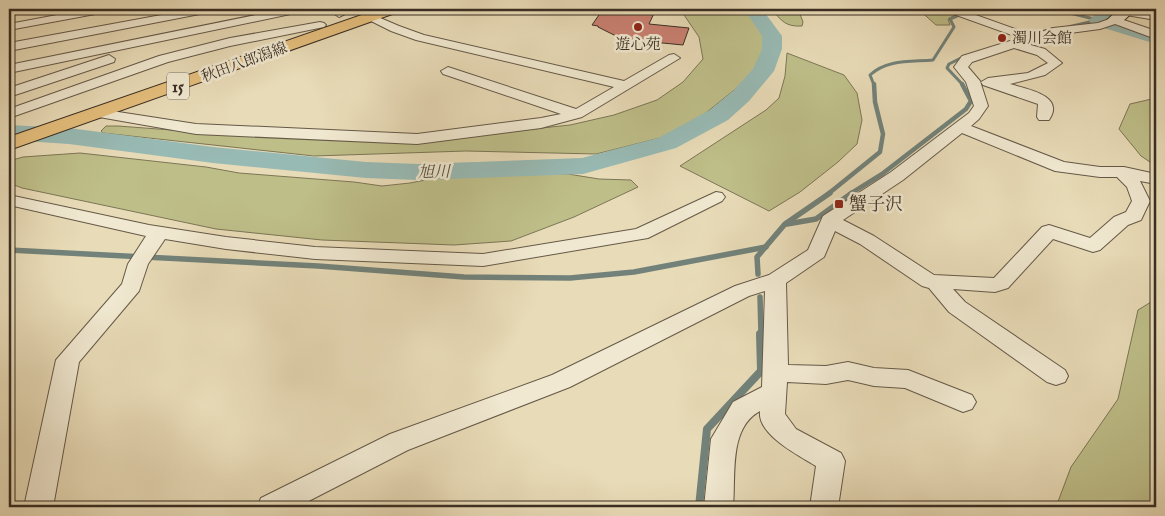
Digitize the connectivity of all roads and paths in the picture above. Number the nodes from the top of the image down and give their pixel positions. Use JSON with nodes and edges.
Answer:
{"nodes":[{"id":1,"x":15,"y":9,"type":"edge"},
{"id":2,"x":106,"y":9,"type":"edge"},
{"id":3,"x":210,"y":9,"type":"edge"},
{"id":4,"x":301,"y":9,"type":"edge"},
{"id":5,"x":393,"y":9,"type":"edge"},
{"id":6,"x":949,"y":9,"type":"edge"},
{"id":7,"x":9,"y":10,"type":"edge"},
{"id":8,"x":225,"y":13,"type":"dead end"},
{"id":9,"x":371,"y":17,"type":"junction"},
{"id":10,"x":1117,"y":17,"type":"edge"},
{"id":11,"x":1156,"y":17,"type":"edge"},
{"id":12,"x":236,"y":22,"type":"junction"},
{"id":13,"x":9,"y":27,"type":"edge"},
{"id":14,"x":1156,"y":35,"type":"edge"},
{"id":15,"x":254,"y":37,"type":"junction"},
{"id":16,"x":1030,"y":38,"type":"junction"},
{"id":17,"x":151,"y":39,"type":"junction"},
{"id":18,"x":1013,"y":44,"type":"junction"},
{"id":19,"x":9,"y":47,"type":"edge"},
{"id":20,"x":272,"y":52,"type":"junction"},
{"id":21,"x":674,"y":58,"type":"dead end"},
{"id":22,"x":9,"y":70,"type":"edge"},
{"id":23,"x":448,"y":71,"type":"dead end"},
{"id":24,"x":980,"y":82,"type":"junction"},
{"id":25,"x":626,"y":86,"type":"junction"},
{"id":26,"x":9,"y":93,"type":"edge"},
{"id":27,"x":9,"y":114,"type":"edge"},
{"id":28,"x":577,"y":114,"type":"junction"},
{"id":29,"x":91,"y":116,"type":"junction"},
{"id":30,"x":1044,"y":117,"type":"dead end"},
{"id":31,"x":960,"y":127,"type":"junction"},
{"id":32,"x":9,"y":144,"type":"edge"},
{"id":33,"x":1121,"y":172,"type":"junction"},
{"id":34,"x":1156,"y":179,"type":"edge"},
{"id":35,"x":716,"y":197,"type":"dead end"},
{"id":36,"x":9,"y":200,"type":"edge"},
{"id":37,"x":830,"y":220,"type":"junction"},
{"id":38,"x":157,"y":232,"type":"junction"},
{"id":39,"x":776,"y":280,"type":"junction"},
{"id":40,"x":934,"y":281,"type":"junction"},
{"id":41,"x":1056,"y":376,"type":"dead end"},
{"id":42,"x":775,"y":382,"type":"junction"},
{"id":43,"x":963,"y":402,"type":"dead end"},
{"id":44,"x":38,"y":507,"type":"edge"},
{"id":45,"x":271,"y":507,"type":"edge"},
{"id":46,"x":719,"y":507,"type":"edge"},
{"id":47,"x":824,"y":507,"type":"edge"}],
"edges":[{"from":1,"to":7,"type":"street"},
{"from":2,"to":13,"type":"street"},
{"from":3,"to":19,"type":"street"},
{"from":4,"to":12,"type":"street"},
{"from":4,"to":15,"type":"street"},
{"from":5,"to":9,"type":"main road","name":"秋田八郎潟線","number":"15"},
{"from":6,"to":16,"type":"street"},
{"from":8,"to":12,"type":"street"},
{"from":9,"to":20,"type":"main road","name":"秋田八郎潟線","number":"15"},
{"from":9,"to":25,"type":"street"},
{"from":10,"to":11,"type":"street"},
{"from":10,"to":14,"type":"street"},
{"from":10,"to":16,"type":"street"},
{"from":12,"to":15,"type":"street"},
{"from":12,"to":17,"type":"street"},
{"from":15,"to":20,"type":"street"},
{"from":15,"to":27,"type":"street"},
{"from":16,"to":18,"type":"street"},
{"from":17,"to":22,"type":"street"},
{"from":17,"to":26,"type":"street"},
{"from":18,"to":24,"type":"street"},
{"from":18,"to":24,"type":"street"},
{"from":20,"to":29,"type":"main road","name":"秋田八郎潟線","number":"15"},
{"from":21,"to":25,"type":"street"},
{"from":23,"to":28,"type":"street"},
{"from":24,"to":30,"type":"street"},
{"from":24,"to":31,"type":"street"},
{"from":25,"to":28,"type":"street"},
{"from":28,"to":29,"type":"street"},
{"from":29,"to":32,"type":"main road","name":"秋田八郎潟線","number":"15"},
{"from":31,"to":33,"type":"street"},
{"from":31,"to":37,"type":"street"},
{"from":33,"to":34,"type":"street"},
{"from":33,"to":40,"type":"street"},
{"from":35,"to":38,"type":"street"},
{"from":36,"to":38,"type":"street"},
{"from":37,"to":39,"type":"street"},
{"from":37,"to":40,"type":"street"},
{"from":38,"to":44,"type":"street"},
{"from":39,"to":42,"type":"street"},
{"from":39,"to":45,"type":"street"},
{"from":40,"to":41,"type":"street"},
{"from":42,"to":43,"type":"street"},
{"from":42,"to":46,"type":"street"},
{"from":42,"to":47,"type":"street"}]}
